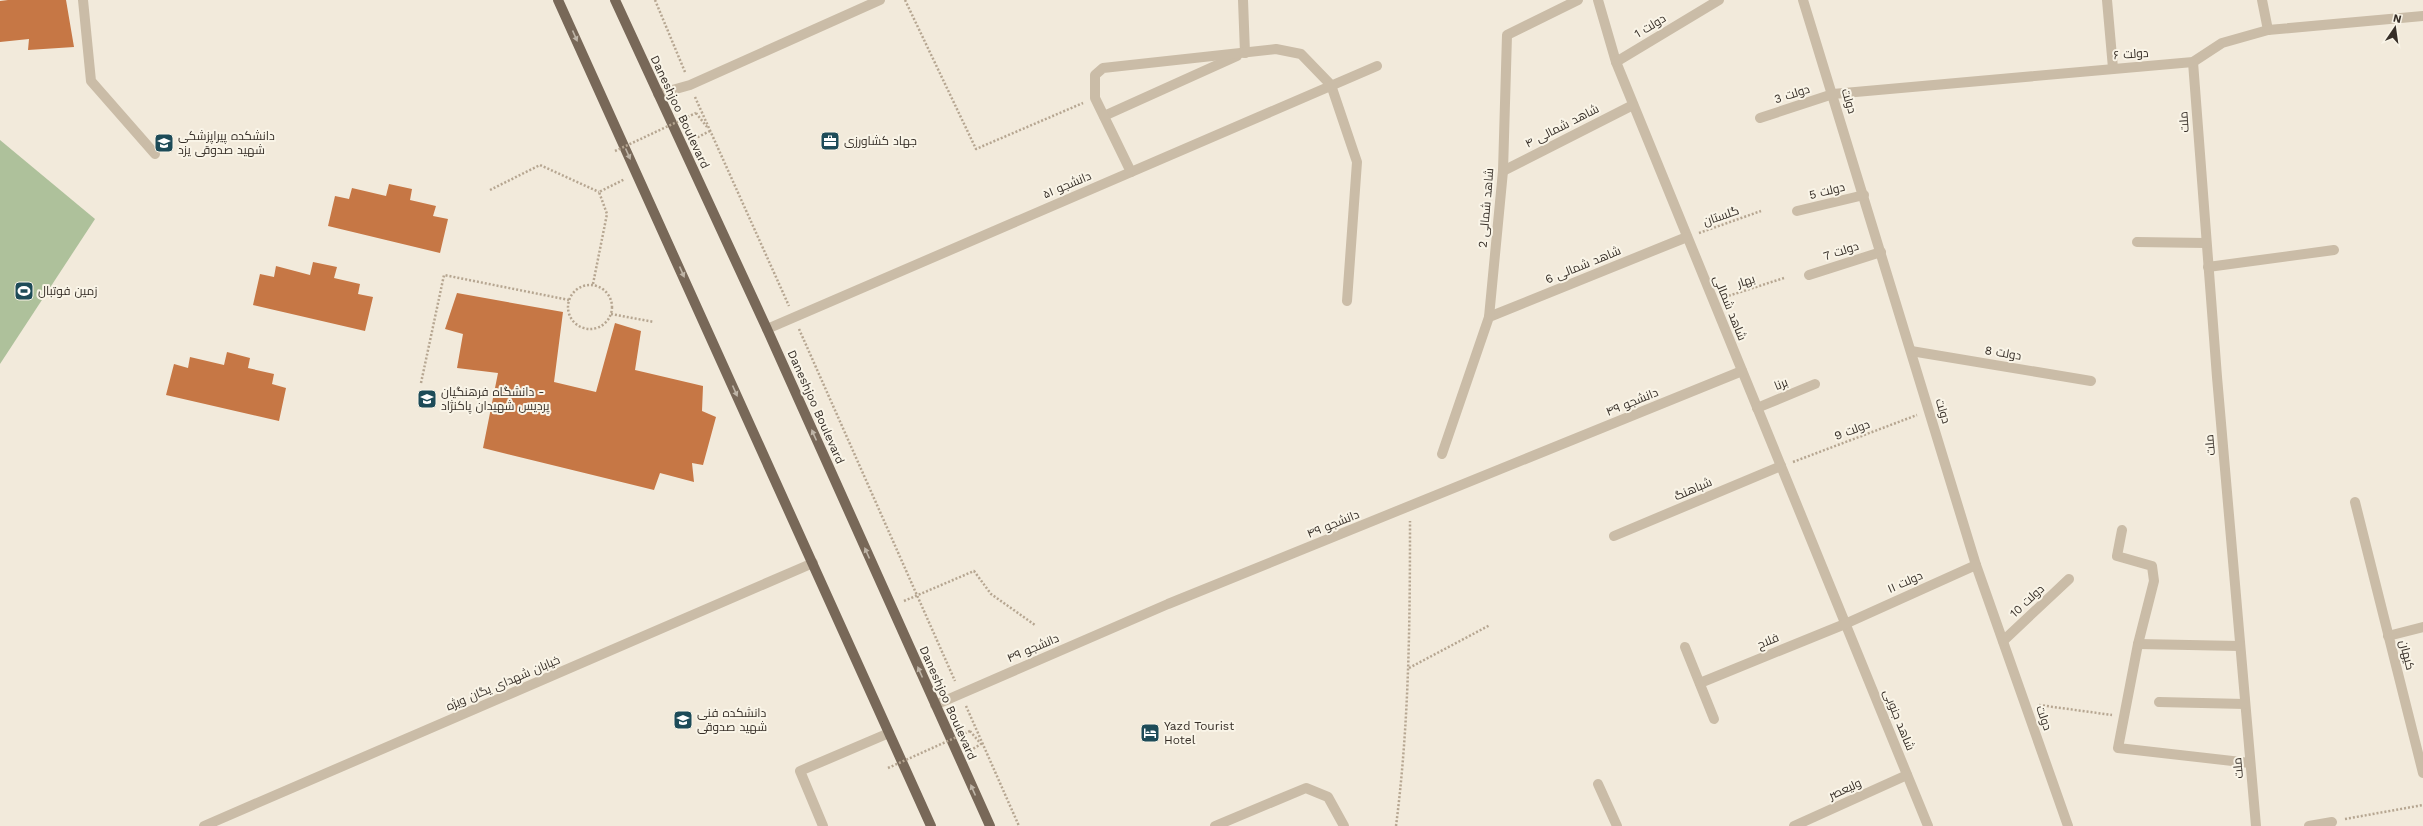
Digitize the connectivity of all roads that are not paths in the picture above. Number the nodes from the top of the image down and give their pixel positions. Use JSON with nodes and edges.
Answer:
{"nodes":[{"id":1,"x":83,"y":0,"type":"edge"},
{"id":2,"x":558,"y":0,"type":"edge"},
{"id":3,"x":614,"y":0,"type":"edge"},
{"id":4,"x":880,"y":0,"type":"edge"},
{"id":5,"x":1243,"y":0,"type":"edge"},
{"id":6,"x":1578,"y":0,"type":"edge"},
{"id":7,"x":1598,"y":0,"type":"edge"},
{"id":8,"x":1719,"y":0,"type":"edge"},
{"id":9,"x":1804,"y":0,"type":"edge"},
{"id":10,"x":2107,"y":0,"type":"edge"},
{"id":11,"x":2262,"y":0,"type":"edge"},
{"id":12,"x":2423,"y":16,"type":"edge"},
{"id":13,"x":2268,"y":30,"type":"junction"},
{"id":14,"x":1245,"y":53,"type":"junction"},
{"id":15,"x":1616,"y":62,"type":"junction"},
{"id":16,"x":2193,"y":62,"type":"junction"},
{"id":17,"x":1377,"y":66,"type":"dead end"},
{"id":18,"x":2114,"y":68,"type":"junction"},
{"id":19,"x":1331,"y":85,"type":"junction"},
{"id":20,"x":658,"y":94,"type":"junction"},
{"id":21,"x":1833,"y":94,"type":"junction"},
{"id":22,"x":1633,"y":105,"type":"junction"},
{"id":23,"x":1104,"y":116,"type":"junction"},
{"id":24,"x":1760,"y":118,"type":"dead end"},
{"id":25,"x":156,"y":154,"type":"dead end"},
{"id":26,"x":1503,"y":171,"type":"junction"},
{"id":27,"x":1131,"y":172,"type":"junction"},
{"id":28,"x":1864,"y":195,"type":"junction"},
{"id":29,"x":1797,"y":212,"type":"dead end"},
{"id":30,"x":1687,"y":237,"type":"junction"},
{"id":31,"x":2137,"y":242,"type":"dead end"},
{"id":32,"x":2206,"y":243,"type":"junction"},
{"id":33,"x":2334,"y":250,"type":"dead end"},
{"id":34,"x":1881,"y":252,"type":"junction"},
{"id":35,"x":2208,"y":267,"type":"junction"},
{"id":36,"x":1809,"y":275,"type":"dead end"},
{"id":37,"x":1347,"y":301,"type":"dead end"},
{"id":38,"x":1490,"y":317,"type":"junction"},
{"id":39,"x":767,"y":329,"type":"junction"},
{"id":40,"x":1911,"y":351,"type":"junction"},
{"id":41,"x":1742,"y":371,"type":"junction"},
{"id":42,"x":2091,"y":380,"type":"dead end"},
{"id":43,"x":1815,"y":384,"type":"dead end"},
{"id":44,"x":1757,"y":408,"type":"junction"},
{"id":45,"x":1442,"y":454,"type":"dead end"},
{"id":46,"x":1781,"y":466,"type":"junction"},
{"id":47,"x":2355,"y":502,"type":"dead end"},
{"id":48,"x":2122,"y":530,"type":"dead end"},
{"id":49,"x":1614,"y":536,"type":"dead end"},
{"id":50,"x":813,"y":563,"type":"junction"},
{"id":51,"x":1976,"y":565,"type":"junction"},
{"id":52,"x":2069,"y":580,"type":"dead end"},
{"id":53,"x":1846,"y":624,"type":"junction"},
{"id":54,"x":2423,"y":627,"type":"edge"},
{"id":55,"x":2388,"y":636,"type":"junction"},
{"id":56,"x":2003,"y":641,"type":"junction"},
{"id":57,"x":2138,"y":644,"type":"junction"},
{"id":58,"x":2240,"y":646,"type":"junction"},
{"id":59,"x":1685,"y":647,"type":"dead end"},
{"id":60,"x":1700,"y":682,"type":"junction"},
{"id":61,"x":2159,"y":702,"type":"dead end"},
{"id":62,"x":2245,"y":704,"type":"junction"},
{"id":63,"x":935,"y":705,"type":"junction"},
{"id":64,"x":1714,"y":719,"type":"dead end"},
{"id":65,"x":890,"y":733,"type":"junction"},
{"id":66,"x":2420,"y":752,"type":"edge"},
{"id":67,"x":2250,"y":763,"type":"junction"},
{"id":68,"x":2423,"y":773,"type":"edge"},
{"id":69,"x":1907,"y":775,"type":"junction"},
{"id":70,"x":1598,"y":784,"type":"dead end"},
{"id":71,"x":2332,"y":822,"type":"road end"},
{"id":72,"x":204,"y":826,"type":"edge"},
{"id":73,"x":823,"y":826,"type":"edge"},
{"id":74,"x":931,"y":826,"type":"edge"},
{"id":75,"x":990,"y":826,"type":"edge"},
{"id":76,"x":1215,"y":826,"type":"edge"},
{"id":77,"x":1344,"y":826,"type":"edge"},
{"id":78,"x":1617,"y":826,"type":"edge"},
{"id":79,"x":1794,"y":826,"type":"edge"},
{"id":80,"x":1928,"y":826,"type":"edge"},
{"id":81,"x":2068,"y":826,"type":"edge"},
{"id":82,"x":2256,"y":826,"type":"edge"},
{"id":83,"x":2309,"y":826,"type":"edge"}],
"edges":[{"from":1,"to":25,"type":"street"},
{"from":2,"to":50,"type":"main road","one_way":true},
{"from":3,"to":20,"type":"main road","name":"Daneshjoo Boulevard"},
{"from":4,"to":20,"type":"street"},
{"from":5,"to":14,"type":"street"},
{"from":6,"to":26,"type":"street","name":"شاهد شمالی 2"},
{"from":7,"to":15,"type":"street","name":"شاهد شمالی"},
{"from":8,"to":15,"type":"street","name":"دولت 1"},
{"from":9,"to":21,"type":"street","name":"دولت"},
{"from":10,"to":18,"type":"street"},
{"from":11,"to":13,"type":"street"},
{"from":12,"to":13,"type":"street","name":"دولت ۶"},
{"from":13,"to":16,"type":"street","name":"دولت ۶"},
{"from":14,"to":19,"type":"street"},
{"from":14,"to":23,"type":"street"},
{"from":14,"to":23,"type":"street"},
{"from":15,"to":22,"type":"street","name":"شاهد شمالی"},
{"from":16,"to":18,"type":"street","name":"دولت ۶"},
{"from":16,"to":32,"type":"street","name":"ملت"},
{"from":17,"to":19,"type":"street","name":"دانشجو ۵۱"},
{"from":18,"to":21,"type":"street","name":"دولت ۶"},
{"from":19,"to":27,"type":"street","name":"دانشجو ۵۱"},
{"from":19,"to":37,"type":"street"},
{"from":20,"to":39,"type":"main road","name":"Daneshjoo Boulevard"},
{"from":21,"to":24,"type":"street","name":"دولت 3"},
{"from":21,"to":28,"type":"street","name":"دولت"},
{"from":22,"to":26,"type":"street","name":"شاهد شمالی ۴"},
{"from":22,"to":30,"type":"street","name":"شاهد شمالی"},
{"from":23,"to":27,"type":"street"},
{"from":26,"to":38,"type":"street","name":"شاهد شمالی 2"},
{"from":27,"to":39,"type":"street","name":"دانشجو ۵۱"},
{"from":28,"to":29,"type":"street","name":"دولت 5"},
{"from":28,"to":34,"type":"street","name":"دولت"},
{"from":30,"to":38,"type":"street","name":"شاهد شمالی 6"},
{"from":30,"to":41,"type":"street","name":"شاهد شمالی"},
{"from":31,"to":32,"type":"street"},
{"from":32,"to":35,"type":"street","name":"ملت"},
{"from":33,"to":35,"type":"street"},
{"from":34,"to":36,"type":"street","name":"دولت 7"},
{"from":34,"to":40,"type":"street","name":"دولت"},
{"from":35,"to":58,"type":"street","name":"ملت"},
{"from":38,"to":45,"type":"street","name":"شاهد شمالی 2"},
{"from":63,"to":39,"type":"main road","name":"Daneshjoo Boulevard","one_way":true},
{"from":40,"to":42,"type":"street","name":"دولت 8"},
{"from":40,"to":51,"type":"street","name":"دولت"},
{"from":41,"to":44,"type":"street","name":"شاهد شمالی"},
{"from":41,"to":63,"type":"street","name":"دانشجو ۴۹"},
{"from":43,"to":44,"type":"street","name":"برنا"},
{"from":44,"to":46,"type":"street","name":"شاهد شمالی"},
{"from":46,"to":49,"type":"street","name":"شباهنگ"},
{"from":46,"to":53,"type":"street","name":"شاهد شمالی"},
{"from":47,"to":55,"type":"street","name":"کیهان"},
{"from":48,"to":57,"type":"street"},
{"from":50,"to":65,"type":"main road"},
{"from":50,"to":72,"type":"street","name":"خیابان شهدای یگان ویژه"},
{"from":51,"to":53,"type":"street","name":"دولت ۱۱"},
{"from":51,"to":56,"type":"street","name":"دولت"},
{"from":52,"to":56,"type":"street","name":"دولت 10"},
{"from":53,"to":60,"type":"street","name":"فلاح"},
{"from":53,"to":69,"type":"street","name":"شاهد جنوبی"},
{"from":54,"to":55,"type":"street","name":"کیهان"},
{"from":55,"to":66,"type":"street","name":"کیهان"},
{"from":56,"to":81,"type":"street","name":"دولت"},
{"from":57,"to":58,"type":"street"},
{"from":57,"to":67,"type":"street"},
{"from":58,"to":62,"type":"street","name":"ملت"},
{"from":59,"to":60,"type":"street"},
{"from":60,"to":64,"type":"street"},
{"from":61,"to":62,"type":"street"},
{"from":62,"to":67,"type":"street","name":"ملت"},
{"from":75,"to":63,"type":"main road","name":"Daneshjoo Boulevard","one_way":true},
{"from":65,"to":73,"type":"street"},
{"from":65,"to":74,"type":"main road"},
{"from":66,"to":68,"type":"street","name":"کیهان"},
{"from":67,"to":82,"type":"street","name":"ملت"},
{"from":69,"to":79,"type":"street","name":"ولیعصر"},
{"from":69,"to":80,"type":"street","name":"شاهد جنوبی"},
{"from":70,"to":78,"type":"street"},
{"from":71,"to":83,"type":"street"},
{"from":76,"to":77,"type":"street"}]}
